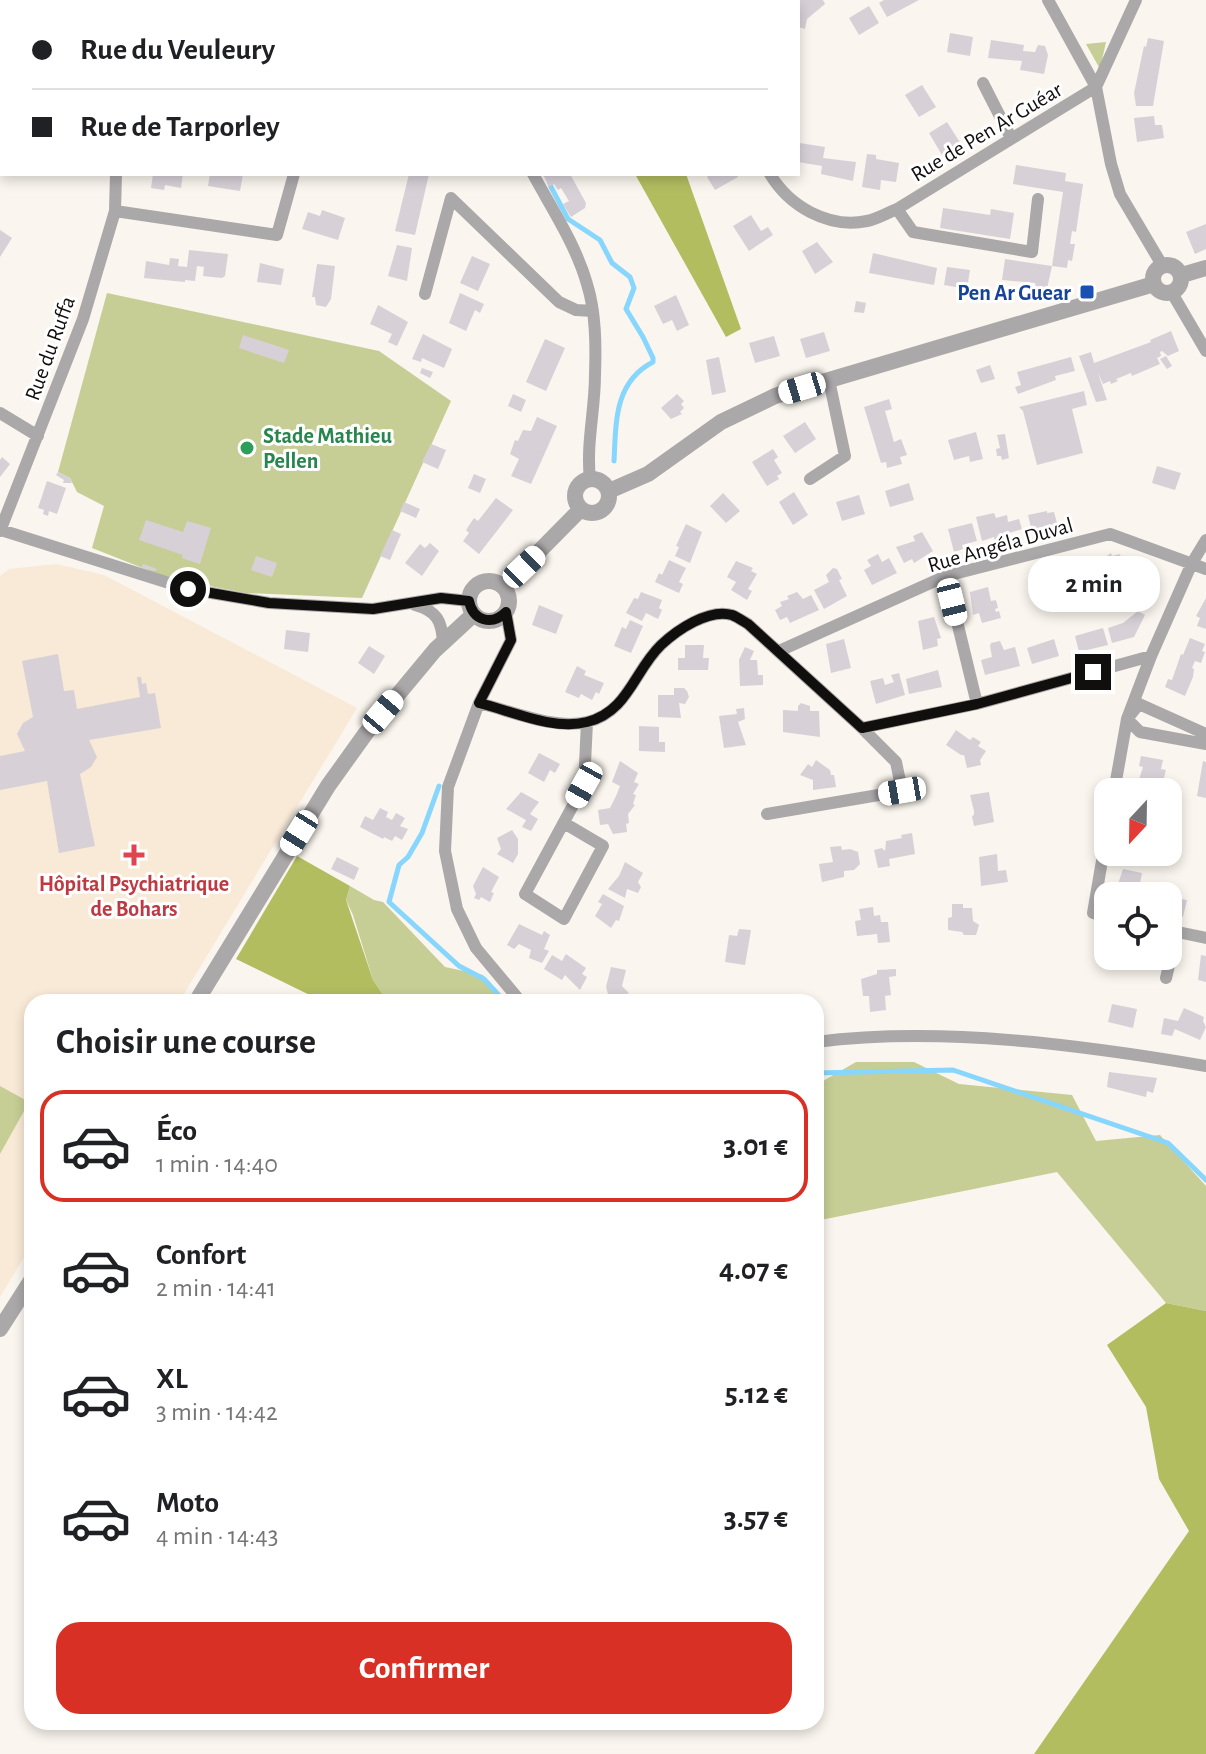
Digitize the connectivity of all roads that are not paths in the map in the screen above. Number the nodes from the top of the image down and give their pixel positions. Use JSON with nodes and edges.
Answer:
{"nodes":[{"id":1,"x":1048,"y":0,"type":"edge"},
{"id":2,"x":1136,"y":0,"type":"edge"},
{"id":3,"x":983,"y":83,"type":"dead end"},
{"id":4,"x":1096,"y":87,"type":"junction"},
{"id":5,"x":1011,"y":138,"type":"junction"},
{"id":6,"x":116,"y":176,"type":"edge"},
{"id":7,"x":293,"y":176,"type":"edge"},
{"id":8,"x":534,"y":176,"type":"edge"},
{"id":9,"x":771,"y":176,"type":"edge"},
{"id":10,"x":1038,"y":199,"type":"dead end"},
{"id":11,"x":897,"y":209,"type":"junction"},
{"id":12,"x":115,"y":211,"type":"junction"},
{"id":13,"x":1162,"y":265,"type":"junction"},
{"id":14,"x":1206,"y":268,"type":"edge"},
{"id":15,"x":1182,"y":275,"type":"junction"},
{"id":16,"x":1154,"y":284,"type":"junction"},
{"id":17,"x":1172,"y":293,"type":"junction"},
{"id":18,"x":425,"y":294,"type":"dead end"},
{"id":19,"x":593,"y":311,"type":"junction"},
{"id":20,"x":1206,"y":351,"type":"edge"},
{"id":21,"x":829,"y":380,"type":"junction"},
{"id":22,"x":0,"y":413,"type":"edge"},
{"id":23,"x":38,"y":436,"type":"junction"},
{"id":24,"x":590,"y":479,"type":"junction"},
{"id":25,"x":810,"y":479,"type":"dead end"},
{"id":26,"x":609,"y":491,"type":"junction"},
{"id":27,"x":581,"y":509,"type":"junction"},
{"id":28,"x":0,"y":531,"type":"edge"},
{"id":29,"x":1206,"y":540,"type":"edge"},
{"id":30,"x":1192,"y":563,"type":"junction"},
{"id":31,"x":1206,"y":569,"type":"edge"},
{"id":32,"x":946,"y":576,"type":"junction"},
{"id":33,"x":504,"y":587,"type":"junction"},
{"id":34,"x":412,"y":604,"type":"junction"},
{"id":35,"x":471,"y":607,"type":"junction"},
{"id":36,"x":506,"y":612,"type":"junction"},
{"id":37,"x":443,"y":643,"type":"junction"},
{"id":38,"x":779,"y":651,"type":"junction"},
{"id":39,"x":1151,"y":656,"type":"junction"},
{"id":40,"x":479,"y":703,"type":"junction"},
{"id":41,"x":977,"y":704,"type":"junction"},
{"id":42,"x":1127,"y":719,"type":"junction"},
{"id":43,"x":587,"y":722,"type":"junction"},
{"id":44,"x":862,"y":728,"type":"junction"},
{"id":45,"x":1206,"y":734,"type":"edge"},
{"id":46,"x":1206,"y":744,"type":"edge"},
{"id":47,"x":1116,"y":778,"type":"edge"},
{"id":48,"x":767,"y":814,"type":"dead end"},
{"id":49,"x":564,"y":823,"type":"junction"},
{"id":50,"x":1182,"y":933,"type":"edge"},
{"id":51,"x":1206,"y":938,"type":"edge"},
{"id":52,"x":1167,"y":970,"type":"edge"},
{"id":53,"x":1166,"y":978,"type":"dead end"},
{"id":54,"x":201,"y":994,"type":"edge"},
{"id":55,"x":514,"y":994,"type":"edge"},
{"id":56,"x":824,"y":1041,"type":"edge"},
{"id":57,"x":1206,"y":1066,"type":"edge"},
{"id":58,"x":24,"y":1292,"type":"edge"},
{"id":59,"x":0,"y":1329,"type":"edge"}],
"edges":[{"from":1,"to":4,"type":"street","name":"Rue de Pen Ar Guéar"},
{"from":2,"to":4,"type":"street","name":"Rue de Pen Ar Guéar"},
{"from":3,"to":5,"type":"street"},
{"from":4,"to":5,"type":"street","name":"Rue de Pen Ar Guéar"},
{"from":4,"to":13,"type":"street","name":"Rue de Pen Ar Guéar"},
{"from":5,"to":11,"type":"street","name":"Rue de Pen Ar Guéar"},
{"from":6,"to":12,"type":"street","name":"Rue du Ruffa"},
{"from":7,"to":12,"type":"street"},
{"from":8,"to":19,"type":"street"},
{"from":9,"to":11,"type":"street","name":"Rue de Pen Ar Guéar"},
{"from":10,"to":11,"type":"street","name":"Rue de Pen Ar Guéar"},
{"from":12,"to":23,"type":"street","name":"Rue du Ruffa"},
{"from":13,"to":15,"type":"street"},
{"from":13,"to":16,"type":"street"},
{"from":14,"to":15,"type":"street"},
{"from":15,"to":17,"type":"street"},
{"from":16,"to":17,"type":"street"},
{"from":16,"to":21,"type":"street"},
{"from":17,"to":20,"type":"street"},
{"from":18,"to":19,"type":"street"},
{"from":19,"to":24,"type":"street"},
{"from":21,"to":25,"type":"street"},
{"from":21,"to":26,"type":"street"},
{"from":22,"to":23,"type":"street"},
{"from":23,"to":28,"type":"street","name":"Rue du Ruffa"},
{"from":24,"to":26,"type":"street"},
{"from":24,"to":27,"type":"street"},
{"from":26,"to":27,"type":"street"},
{"from":27,"to":33,"type":"street"},
{"from":28,"to":34,"type":"street"},
{"from":29,"to":30,"type":"street"},
{"from":30,"to":31,"type":"street","name":"Rue Angéla Duval"},
{"from":30,"to":32,"type":"street","name":"Rue Angéla Duval"},
{"from":30,"to":39,"type":"street"},
{"from":32,"to":38,"type":"street","name":"Rue Angéla Duval"},
{"from":32,"to":41,"type":"street"},
{"from":33,"to":35,"type":"street"},
{"from":33,"to":36,"type":"street"},
{"from":34,"to":35,"type":"street"},
{"from":34,"to":37,"type":"street"},
{"from":35,"to":36,"type":"street"},
{"from":35,"to":37,"type":"street"},
{"from":36,"to":40,"type":"street"},
{"from":37,"to":54,"type":"street"},
{"from":38,"to":43,"type":"street"},
{"from":38,"to":44,"type":"street"},
{"from":39,"to":41,"type":"street"},
{"from":39,"to":42,"type":"street"},
{"from":40,"to":43,"type":"street"},
{"from":40,"to":55,"type":"street"},
{"from":41,"to":44,"type":"street"},
{"from":42,"to":45,"type":"street"},
{"from":42,"to":46,"type":"street"},
{"from":42,"to":47,"type":"street"},
{"from":43,"to":49,"type":"street"},
{"from":44,"to":48,"type":"street"},
{"from":49,"to":49,"type":"street"},
{"from":50,"to":51,"type":"street"},
{"from":52,"to":53,"type":"street"},
{"from":56,"to":57,"type":"street"},
{"from":58,"to":59,"type":"street"}]}
